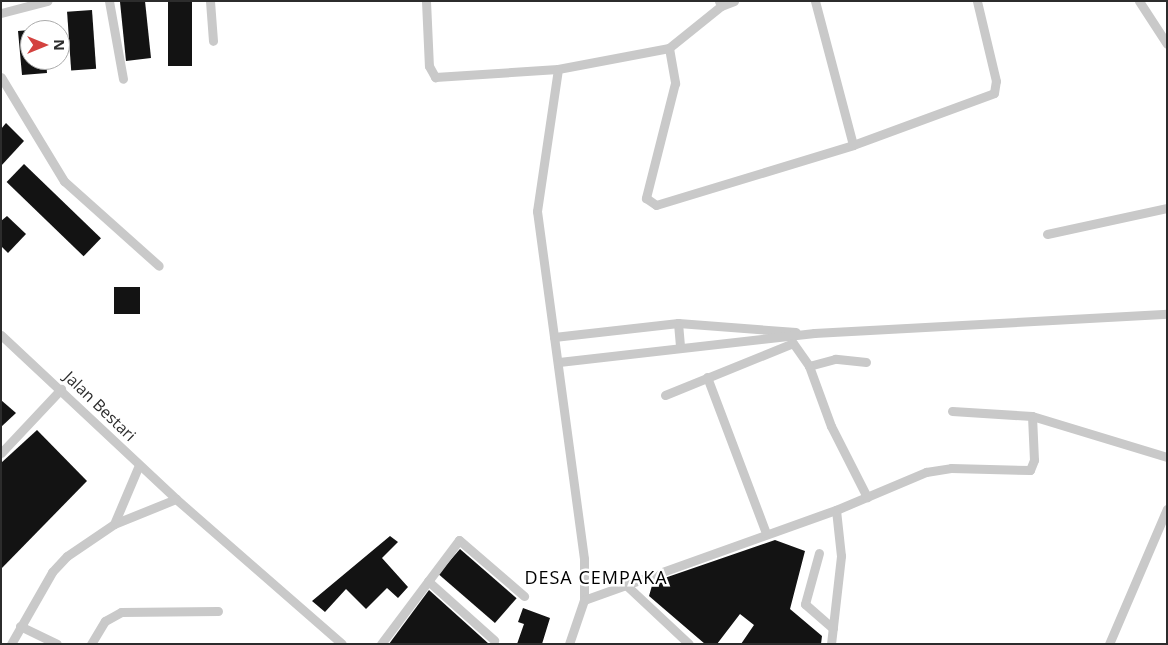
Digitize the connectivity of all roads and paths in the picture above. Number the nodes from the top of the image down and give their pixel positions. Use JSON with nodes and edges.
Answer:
{"nodes":[{"id":1,"x":47,"y":1,"type":"edge"},
{"id":2,"x":109,"y":1,"type":"edge"},
{"id":3,"x":210,"y":1,"type":"edge"},
{"id":4,"x":426,"y":1,"type":"edge"},
{"id":5,"x":734,"y":1,"type":"edge"},
{"id":6,"x":815,"y":1,"type":"edge"},
{"id":7,"x":977,"y":1,"type":"edge"},
{"id":8,"x":1139,"y":1,"type":"edge"},
{"id":9,"x":720,"y":4,"type":"edge"},
{"id":10,"x":16,"y":5,"type":"edge"},
{"id":11,"x":1,"y":13,"type":"edge"},
{"id":12,"x":213,"y":42,"type":"dead end"},
{"id":13,"x":1167,"y":44,"type":"edge"},
{"id":14,"x":669,"y":48,"type":"junction"},
{"id":15,"x":558,"y":69,"type":"junction"},
{"id":16,"x":1,"y":77,"type":"edge"},
{"id":17,"x":123,"y":79,"type":"dead end"},
{"id":18,"x":853,"y":145,"type":"junction"},
{"id":19,"x":1167,"y":208,"type":"edge"},
{"id":20,"x":1047,"y":234,"type":"dead end"},
{"id":21,"x":159,"y":266,"type":"dead end"},
{"id":22,"x":1167,"y":314,"type":"edge"},
{"id":23,"x":678,"y":323,"type":"junction"},
{"id":24,"x":814,"y":333,"type":"junction"},
{"id":25,"x":1,"y":335,"type":"edge"},
{"id":26,"x":554,"y":337,"type":"junction"},
{"id":27,"x":680,"y":347,"type":"junction"},
{"id":28,"x":559,"y":362,"type":"junction"},
{"id":29,"x":866,"y":362,"type":"dead end"},
{"id":30,"x":809,"y":366,"type":"junction"},
{"id":31,"x":707,"y":377,"type":"junction"},
{"id":32,"x":61,"y":389,"type":"junction"},
{"id":33,"x":665,"y":395,"type":"dead end"},
{"id":34,"x":952,"y":411,"type":"dead end"},
{"id":35,"x":1032,"y":416,"type":"junction"},
{"id":36,"x":1,"y":453,"type":"edge"},
{"id":37,"x":1167,"y":457,"type":"edge"},
{"id":38,"x":139,"y":465,"type":"junction"},
{"id":39,"x":867,"y":497,"type":"junction"},
{"id":40,"x":176,"y":499,"type":"junction"},
{"id":41,"x":1167,"y":509,"type":"edge"},
{"id":42,"x":836,"y":510,"type":"junction"},
{"id":43,"x":114,"y":524,"type":"junction"},
{"id":44,"x":766,"y":533,"type":"junction"},
{"id":45,"x":819,"y":553,"type":"dead end"},
{"id":46,"x":428,"y":581,"type":"junction"},
{"id":47,"x":626,"y":585,"type":"junction"},
{"id":48,"x":524,"y":596,"type":"dead end"},
{"id":49,"x":584,"y":600,"type":"junction"},
{"id":50,"x":218,"y":611,"type":"dead end"},
{"id":51,"x":20,"y":626,"type":"junction"},
{"id":52,"x":833,"y":628,"type":"junction"},
{"id":53,"x":494,"y":640,"type":"dead end"},
{"id":54,"x":11,"y":644,"type":"edge"},
{"id":55,"x":57,"y":644,"type":"edge"},
{"id":56,"x":91,"y":644,"type":"edge"},
{"id":57,"x":342,"y":644,"type":"edge"},
{"id":58,"x":380,"y":644,"type":"edge"},
{"id":59,"x":569,"y":644,"type":"edge"},
{"id":60,"x":689,"y":644,"type":"edge"},
{"id":61,"x":831,"y":644,"type":"edge"},
{"id":62,"x":1109,"y":644,"type":"edge"}],
"edges":[{"from":1,"to":10,"type":"street"},
{"from":2,"to":17,"type":"street"},
{"from":3,"to":12,"type":"street"},
{"from":4,"to":15,"type":"street"},
{"from":5,"to":9,"type":"street"},
{"from":6,"to":18,"type":"street"},
{"from":7,"to":18,"type":"street"},
{"from":8,"to":13,"type":"street"},
{"from":9,"to":14,"type":"street"},
{"from":10,"to":11,"type":"street"},
{"from":14,"to":15,"type":"street"},
{"from":14,"to":18,"type":"street"},
{"from":15,"to":26,"type":"street"},
{"from":16,"to":21,"type":"street"},
{"from":19,"to":20,"type":"street"},
{"from":22,"to":24,"type":"street"},
{"from":23,"to":24,"type":"street"},
{"from":23,"to":26,"type":"street"},
{"from":23,"to":27,"type":"street"},
{"from":24,"to":27,"type":"street"},
{"from":25,"to":32,"type":"street","name":"Jalan Bestari"},
{"from":26,"to":28,"type":"street"},
{"from":27,"to":28,"type":"street"},
{"from":28,"to":49,"type":"street"},
{"from":29,"to":30,"type":"street"},
{"from":30,"to":31,"type":"street"},
{"from":30,"to":39,"type":"street"},
{"from":31,"to":33,"type":"street"},
{"from":31,"to":44,"type":"street"},
{"from":32,"to":36,"type":"street"},
{"from":32,"to":38,"type":"street","name":"Jalan Bestari"},
{"from":34,"to":35,"type":"street"},
{"from":35,"to":37,"type":"street"},
{"from":35,"to":39,"type":"street"},
{"from":38,"to":40,"type":"street","name":"Jalan Bestari"},
{"from":38,"to":43,"type":"street"},
{"from":39,"to":42,"type":"street"},
{"from":40,"to":43,"type":"street"},
{"from":40,"to":57,"type":"street","name":"Jalan Bestari"},
{"from":41,"to":62,"type":"street"},
{"from":42,"to":44,"type":"street"},
{"from":42,"to":52,"type":"street"},
{"from":43,"to":51,"type":"street"},
{"from":44,"to":47,"type":"street"},
{"from":45,"to":52,"type":"street"},
{"from":46,"to":48,"type":"street"},
{"from":46,"to":53,"type":"street"},
{"from":46,"to":58,"type":"street"},
{"from":47,"to":49,"type":"street"},
{"from":47,"to":60,"type":"street"},
{"from":49,"to":59,"type":"street"},
{"from":50,"to":56,"type":"street"},
{"from":51,"to":54,"type":"street"},
{"from":51,"to":55,"type":"street"},
{"from":52,"to":61,"type":"street"}]}
